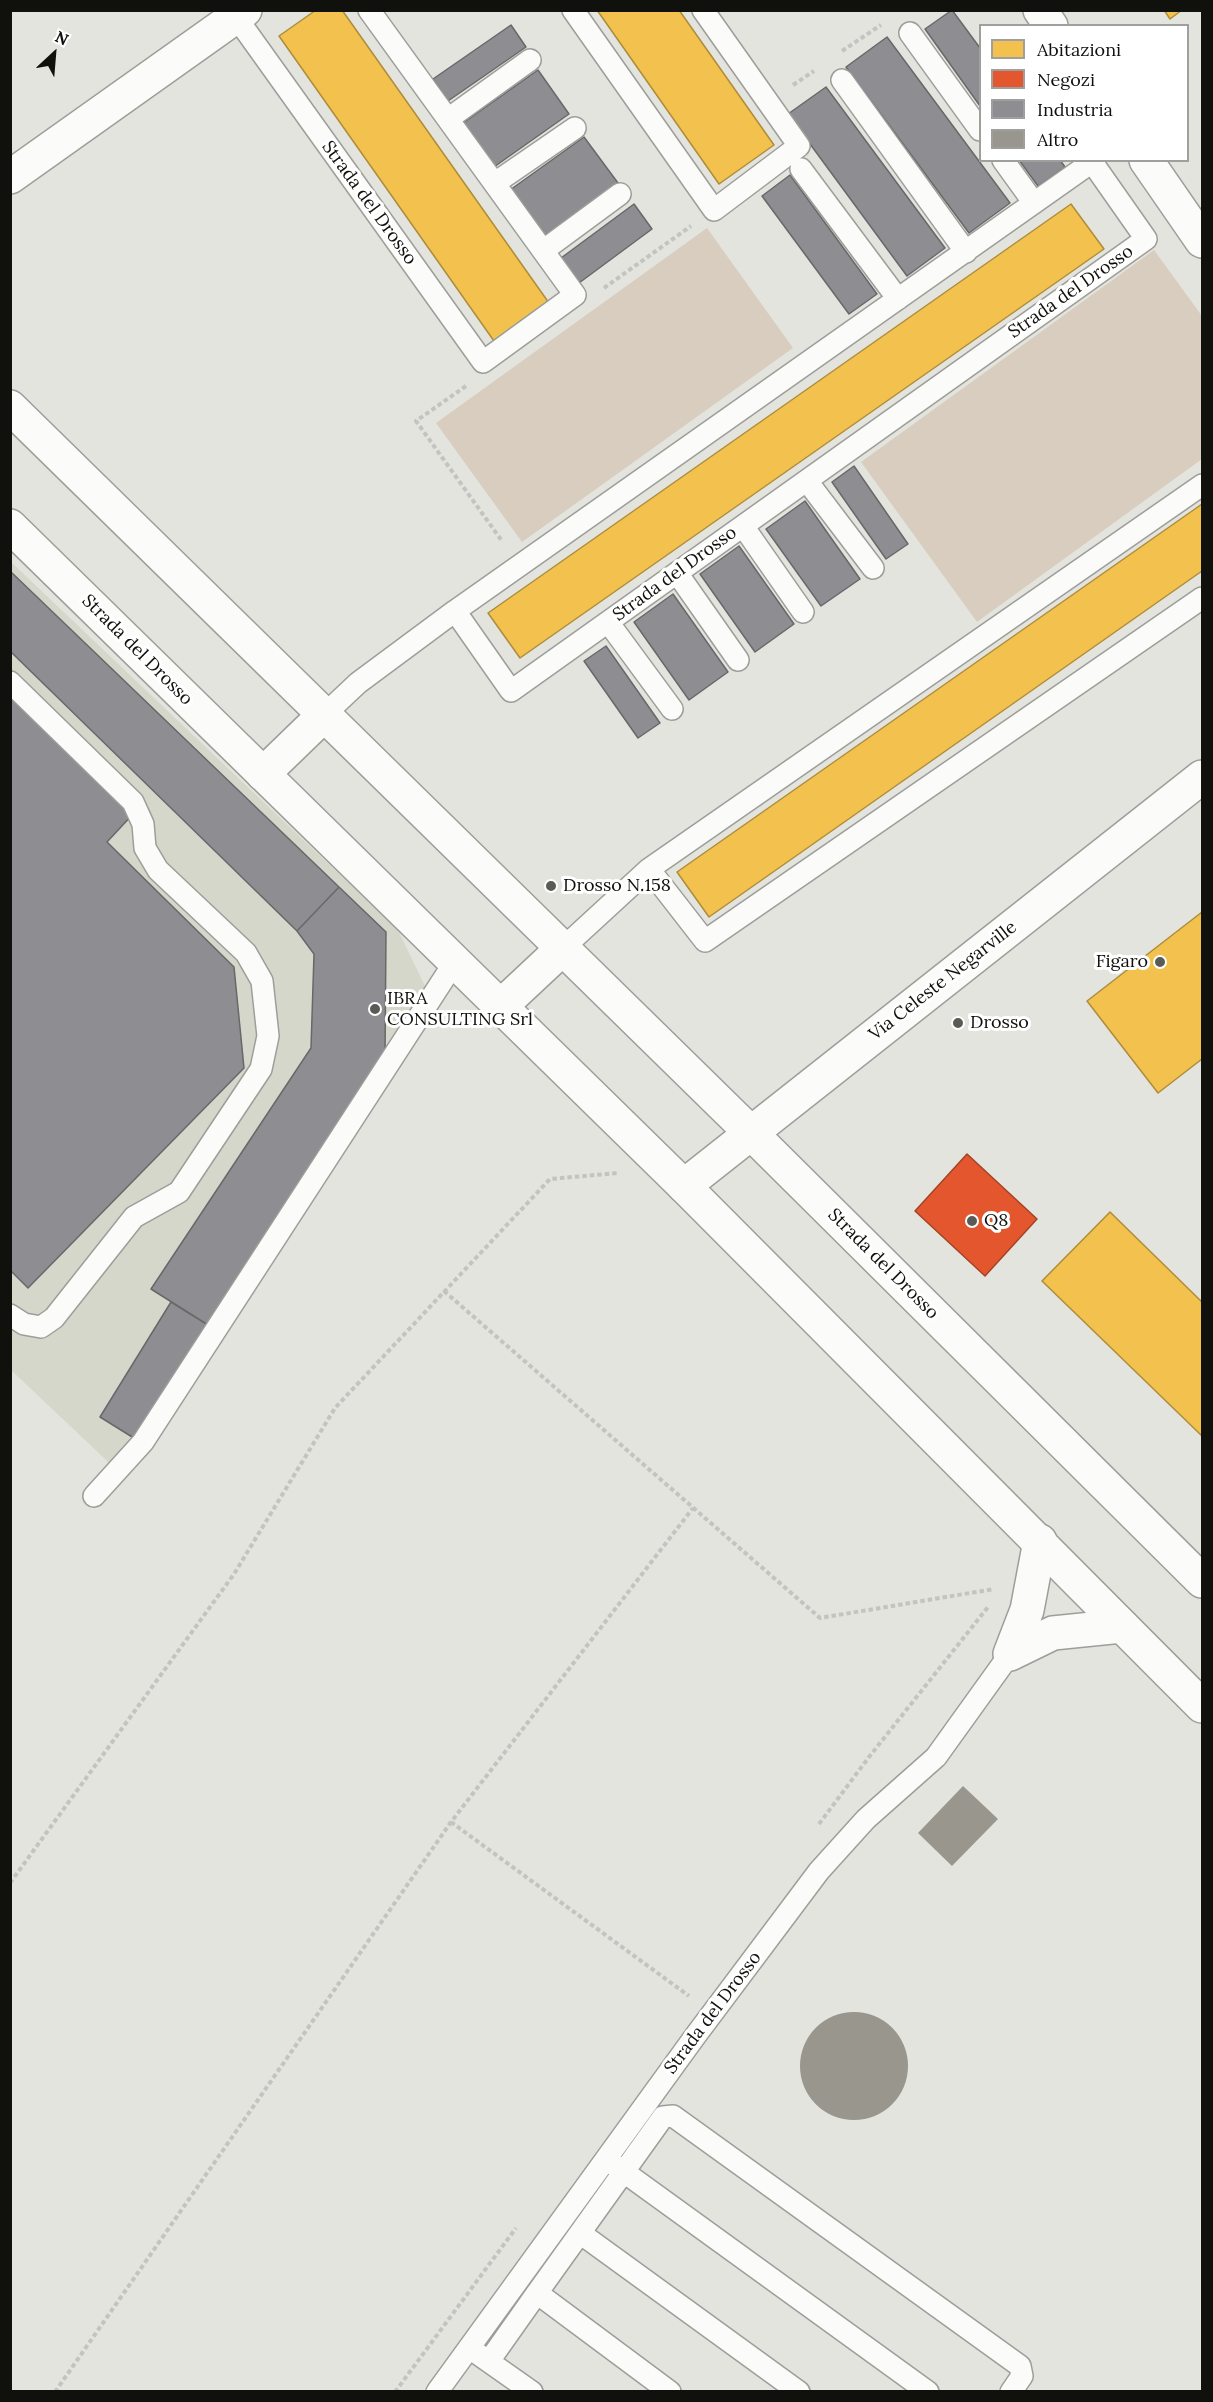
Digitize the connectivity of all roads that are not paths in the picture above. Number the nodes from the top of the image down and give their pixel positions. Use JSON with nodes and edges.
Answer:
{"nodes":[{"id":1,"x":369,"y":10,"type":"edge"},
{"id":2,"x":573,"y":10,"type":"edge"},
{"id":3,"x":703,"y":10,"type":"edge"},
{"id":4,"x":1040,"y":10,"type":"edge"},
{"id":5,"x":237,"y":13,"type":"edge"},
{"id":6,"x":1050,"y":24,"type":"edge"},
{"id":7,"x":909,"y":33,"type":"dead end"},
{"id":8,"x":530,"y":60,"type":"dead end"},
{"id":9,"x":842,"y":80,"type":"dead end"},
{"id":10,"x":448,"y":119,"type":"junction"},
{"id":11,"x":979,"y":127,"type":"edge"},
{"id":12,"x":575,"y":128,"type":"dead end"},
{"id":13,"x":1004,"y":162,"type":"edge"},
{"id":14,"x":1147,"y":162,"type":"edge"},
{"id":15,"x":801,"y":169,"type":"dead end"},
{"id":16,"x":10,"y":177,"type":"edge"},
{"id":17,"x":495,"y":183,"type":"junction"},
{"id":18,"x":620,"y":194,"type":"dead end"},
{"id":19,"x":1034,"y":203,"type":"junction"},
{"id":20,"x":1203,"y":241,"type":"edge"},
{"id":21,"x":544,"y":250,"type":"junction"},
{"id":22,"x":966,"y":252,"type":"junction"},
{"id":23,"x":898,"y":299,"type":"junction"},
{"id":24,"x":10,"y":407,"type":"edge"},
{"id":25,"x":807,"y":481,"type":"junction"},
{"id":26,"x":1203,"y":485,"type":"edge"},
{"id":27,"x":10,"y":526,"type":"edge"},
{"id":28,"x":743,"y":526,"type":"junction"},
{"id":29,"x":873,"y":568,"type":"dead end"},
{"id":30,"x":677,"y":573,"type":"junction"},
{"id":31,"x":1203,"y":598,"type":"edge"},
{"id":32,"x":455,"y":611,"type":"junction"},
{"id":33,"x":803,"y":612,"type":"dead end"},
{"id":34,"x":608,"y":622,"type":"junction"},
{"id":35,"x":738,"y":660,"type":"dead end"},
{"id":36,"x":10,"y":682,"type":"edge"},
{"id":37,"x":672,"y":709,"type":"dead end"},
{"id":38,"x":324,"y":715,"type":"junction"},
{"id":39,"x":263,"y":774,"type":"junction"},
{"id":40,"x":1203,"y":777,"type":"edge"},
{"id":41,"x":649,"y":869,"type":"junction"},
{"id":42,"x":562,"y":949,"type":"junction"},
{"id":43,"x":454,"y":963,"type":"junction"},
{"id":44,"x":500,"y":1007,"type":"junction"},
{"id":45,"x":750,"y":1132,"type":"junction"},
{"id":46,"x":675,"y":1177,"type":"junction"},
{"id":47,"x":10,"y":1315,"type":"edge"},
{"id":48,"x":94,"y":1496,"type":"dead end"},
{"id":49,"x":1040,"y":1541,"type":"junction"},
{"id":50,"x":1203,"y":1581,"type":"edge"},
{"id":51,"x":1122,"y":1626,"type":"junction"},
{"id":52,"x":1010,"y":1654,"type":"junction"},
{"id":53,"x":1203,"y":1706,"type":"edge"},
{"id":54,"x":605,"y":2159,"type":"junction"},
{"id":55,"x":623,"y":2172,"type":"junction"},
{"id":56,"x":580,"y":2233,"type":"junction"},
{"id":57,"x":537,"y":2293,"type":"junction"},
{"id":58,"x":469,"y":2347,"type":"junction"},
{"id":59,"x":489,"y":2361,"type":"junction"},
{"id":60,"x":437,"y":2391,"type":"edge"},
{"id":61,"x":532,"y":2391,"type":"edge"},
{"id":62,"x":670,"y":2391,"type":"edge"},
{"id":63,"x":799,"y":2391,"type":"edge"},
{"id":64,"x":928,"y":2391,"type":"edge"},
{"id":65,"x":1011,"y":2391,"type":"edge"}],
"edges":[{"from":1,"to":10,"type":"lane","name":"Strada del Drosso"},
{"from":2,"to":3,"type":"lane"},
{"from":4,"to":6,"type":"street"},
{"from":5,"to":16,"type":"street","name":"Strada del Drosso"},
{"from":5,"to":21,"type":"lane","name":"Strada del Drosso"},
{"from":7,"to":11,"type":"lane"},
{"from":8,"to":10,"type":"lane"},
{"from":9,"to":22,"type":"lane"},
{"from":10,"to":17,"type":"lane","name":"Strada del Drosso"},
{"from":12,"to":17,"type":"lane"},
{"from":13,"to":19,"type":"lane"},
{"from":14,"to":20,"type":"street"},
{"from":15,"to":23,"type":"lane"},
{"from":17,"to":21,"type":"lane","name":"Strada del Drosso"},
{"from":18,"to":21,"type":"lane"},
{"from":19,"to":22,"type":"lane","name":"Strada del Drosso"},
{"from":19,"to":25,"type":"lane","name":"Strada del Drosso"},
{"from":22,"to":23,"type":"lane","name":"Strada del Drosso"},
{"from":23,"to":32,"type":"lane","name":"Strada del Drosso"},
{"from":24,"to":38,"type":"street","name":"Strada del Drosso"},
{"from":25,"to":28,"type":"lane","name":"Strada del Drosso"},
{"from":25,"to":29,"type":"lane"},
{"from":26,"to":41,"type":"lane"},
{"from":27,"to":39,"type":"street","name":"Strada del Drosso"},
{"from":28,"to":30,"type":"lane","name":"Strada del Drosso"},
{"from":28,"to":33,"type":"lane"},
{"from":30,"to":34,"type":"lane","name":"Strada del Drosso"},
{"from":30,"to":35,"type":"lane"},
{"from":31,"to":41,"type":"lane"},
{"from":32,"to":34,"type":"lane","name":"Strada del Drosso"},
{"from":32,"to":38,"type":"lane","name":"Strada del Drosso"},
{"from":34,"to":37,"type":"lane"},
{"from":36,"to":47,"type":"lane"},
{"from":38,"to":39,"type":"street","name":"Strada del Drosso"},
{"from":38,"to":42,"type":"street","name":"Strada del Drosso"},
{"from":39,"to":43,"type":"street","name":"Strada del Drosso"},
{"from":40,"to":45,"type":"street","name":"Via Celeste Negarville"},
{"from":41,"to":42,"type":"lane"},
{"from":42,"to":44,"type":"street"},
{"from":42,"to":45,"type":"street","name":"Strada del Drosso"},
{"from":43,"to":44,"type":"street","name":"Strada del Drosso"},
{"from":43,"to":48,"type":"lane"},
{"from":44,"to":46,"type":"street","name":"Strada del Drosso"},
{"from":45,"to":46,"type":"street","name":"Via Celeste Negarville"},
{"from":45,"to":50,"type":"street","name":"Strada del Drosso"},
{"from":46,"to":49,"type":"street","name":"Strada del Drosso"},
{"from":49,"to":51,"type":"street","name":"Strada del Drosso"},
{"from":49,"to":52,"type":"street","name":"Strada del Drosso"},
{"from":51,"to":52,"type":"street","name":"Strada del Drosso"},
{"from":51,"to":53,"type":"street","name":"Strada del Drosso"},
{"from":52,"to":54,"type":"lane","name":"Strada del Drosso"},
{"from":54,"to":55,"type":"lane"},
{"from":54,"to":58,"type":"lane","name":"Strada del Drosso"},
{"from":55,"to":56,"type":"lane"},
{"from":55,"to":64,"type":"lane"},
{"from":55,"to":65,"type":"lane"},
{"from":56,"to":57,"type":"lane"},
{"from":56,"to":63,"type":"lane"},
{"from":57,"to":59,"type":"lane"},
{"from":57,"to":62,"type":"lane"},
{"from":58,"to":59,"type":"lane"},
{"from":58,"to":60,"type":"lane","name":"Strada del Drosso"},
{"from":59,"to":61,"type":"lane"}]}
